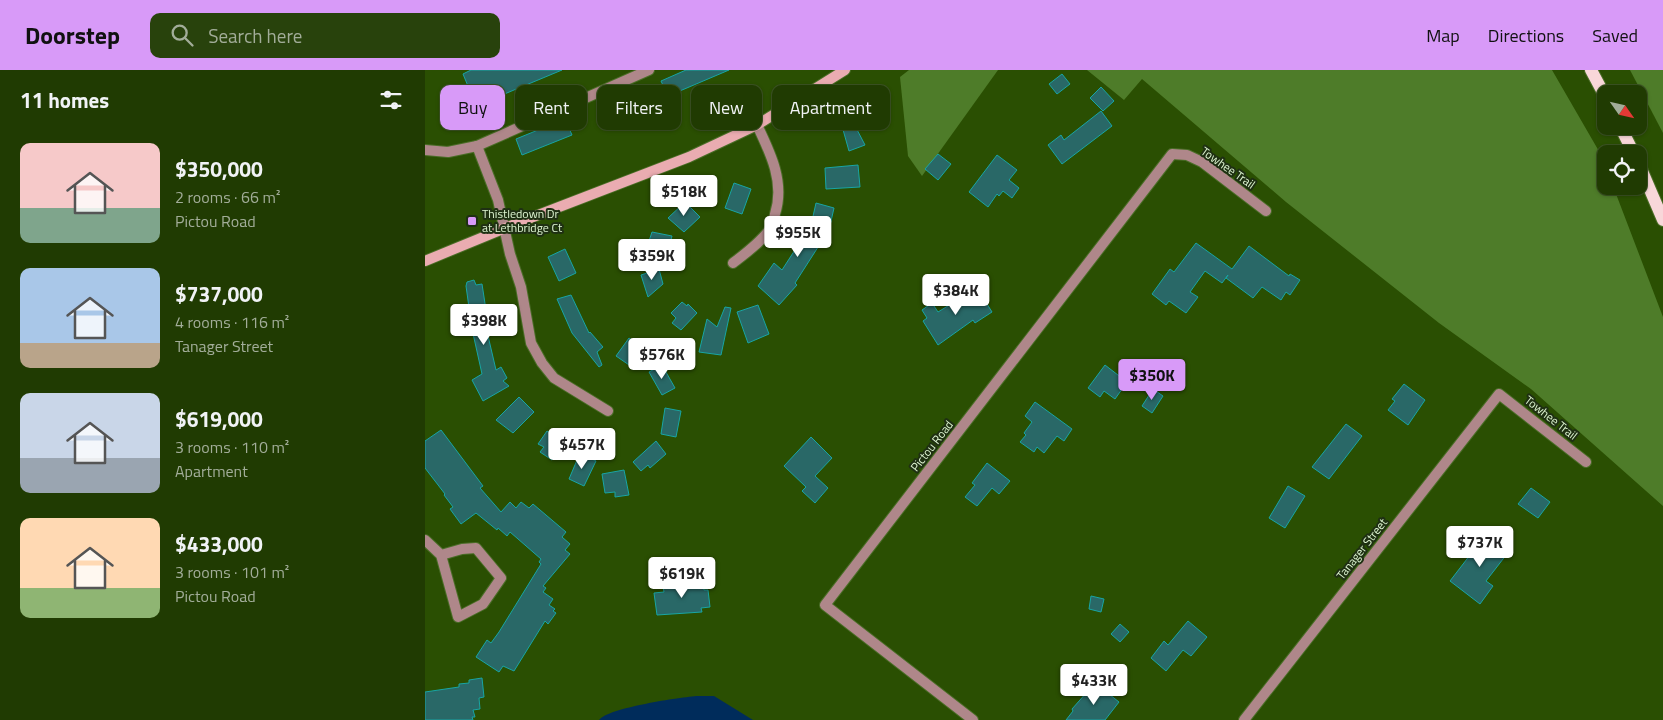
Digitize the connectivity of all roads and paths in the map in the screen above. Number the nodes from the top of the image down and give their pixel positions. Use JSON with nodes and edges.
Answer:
{"nodes":[{"id":1,"x":649,"y":70,"type":"edge"},
{"id":2,"x":845,"y":70,"type":"edge"},
{"id":3,"x":1591,"y":70,"type":"edge"},
{"id":4,"x":1599,"y":85,"type":"edge"},
{"id":5,"x":762,"y":122,"type":"edge"},
{"id":6,"x":746,"y":130,"type":"edge"},
{"id":7,"x":759,"y":130,"type":"edge"},
{"id":8,"x":477,"y":146,"type":"junction"},
{"id":9,"x":425,"y":150,"type":"edge"},
{"id":10,"x":1172,"y":154,"type":"joint"},
{"id":11,"x":1647,"y":183,"type":"edge"},
{"id":12,"x":1266,"y":211,"type":"dead end"},
{"id":13,"x":1663,"y":220,"type":"edge"},
{"id":14,"x":503,"y":229,"type":"junction"},
{"id":15,"x":425,"y":261,"type":"edge"},
{"id":16,"x":733,"y":263,"type":"dead end"},
{"id":17,"x":1499,"y":394,"type":"joint"},
{"id":18,"x":608,"y":411,"type":"dead end"},
{"id":19,"x":1586,"y":462,"type":"dead end"},
{"id":20,"x":425,"y":540,"type":"edge"},
{"id":21,"x":441,"y":555,"type":"junction"},
{"id":22,"x":973,"y":720,"type":"edge"},
{"id":23,"x":1244,"y":720,"type":"edge"}],
"edges":[{"from":1,"to":8,"type":"street"},
{"from":2,"to":5,"type":"main road"},
{"from":3,"to":4,"type":"main road"},
{"from":6,"to":14,"type":"main road"},
{"from":7,"to":16,"type":"street"},
{"from":8,"to":9,"type":"street"},
{"from":8,"to":14,"type":"street"},
{"from":10,"to":12,"type":"street","name":"Towhee Trail"},
{"from":10,"to":22,"type":"street","name":"Pictou Road"},
{"from":11,"to":13,"type":"main road"},
{"from":14,"to":15,"type":"main road"},
{"from":14,"to":18,"type":"street"},
{"from":17,"to":19,"type":"street","name":"Towhee Trail"},
{"from":17,"to":23,"type":"street","name":"Tanager Street"},
{"from":20,"to":21,"type":"street"},
{"from":21,"to":21,"type":"street"}]}
